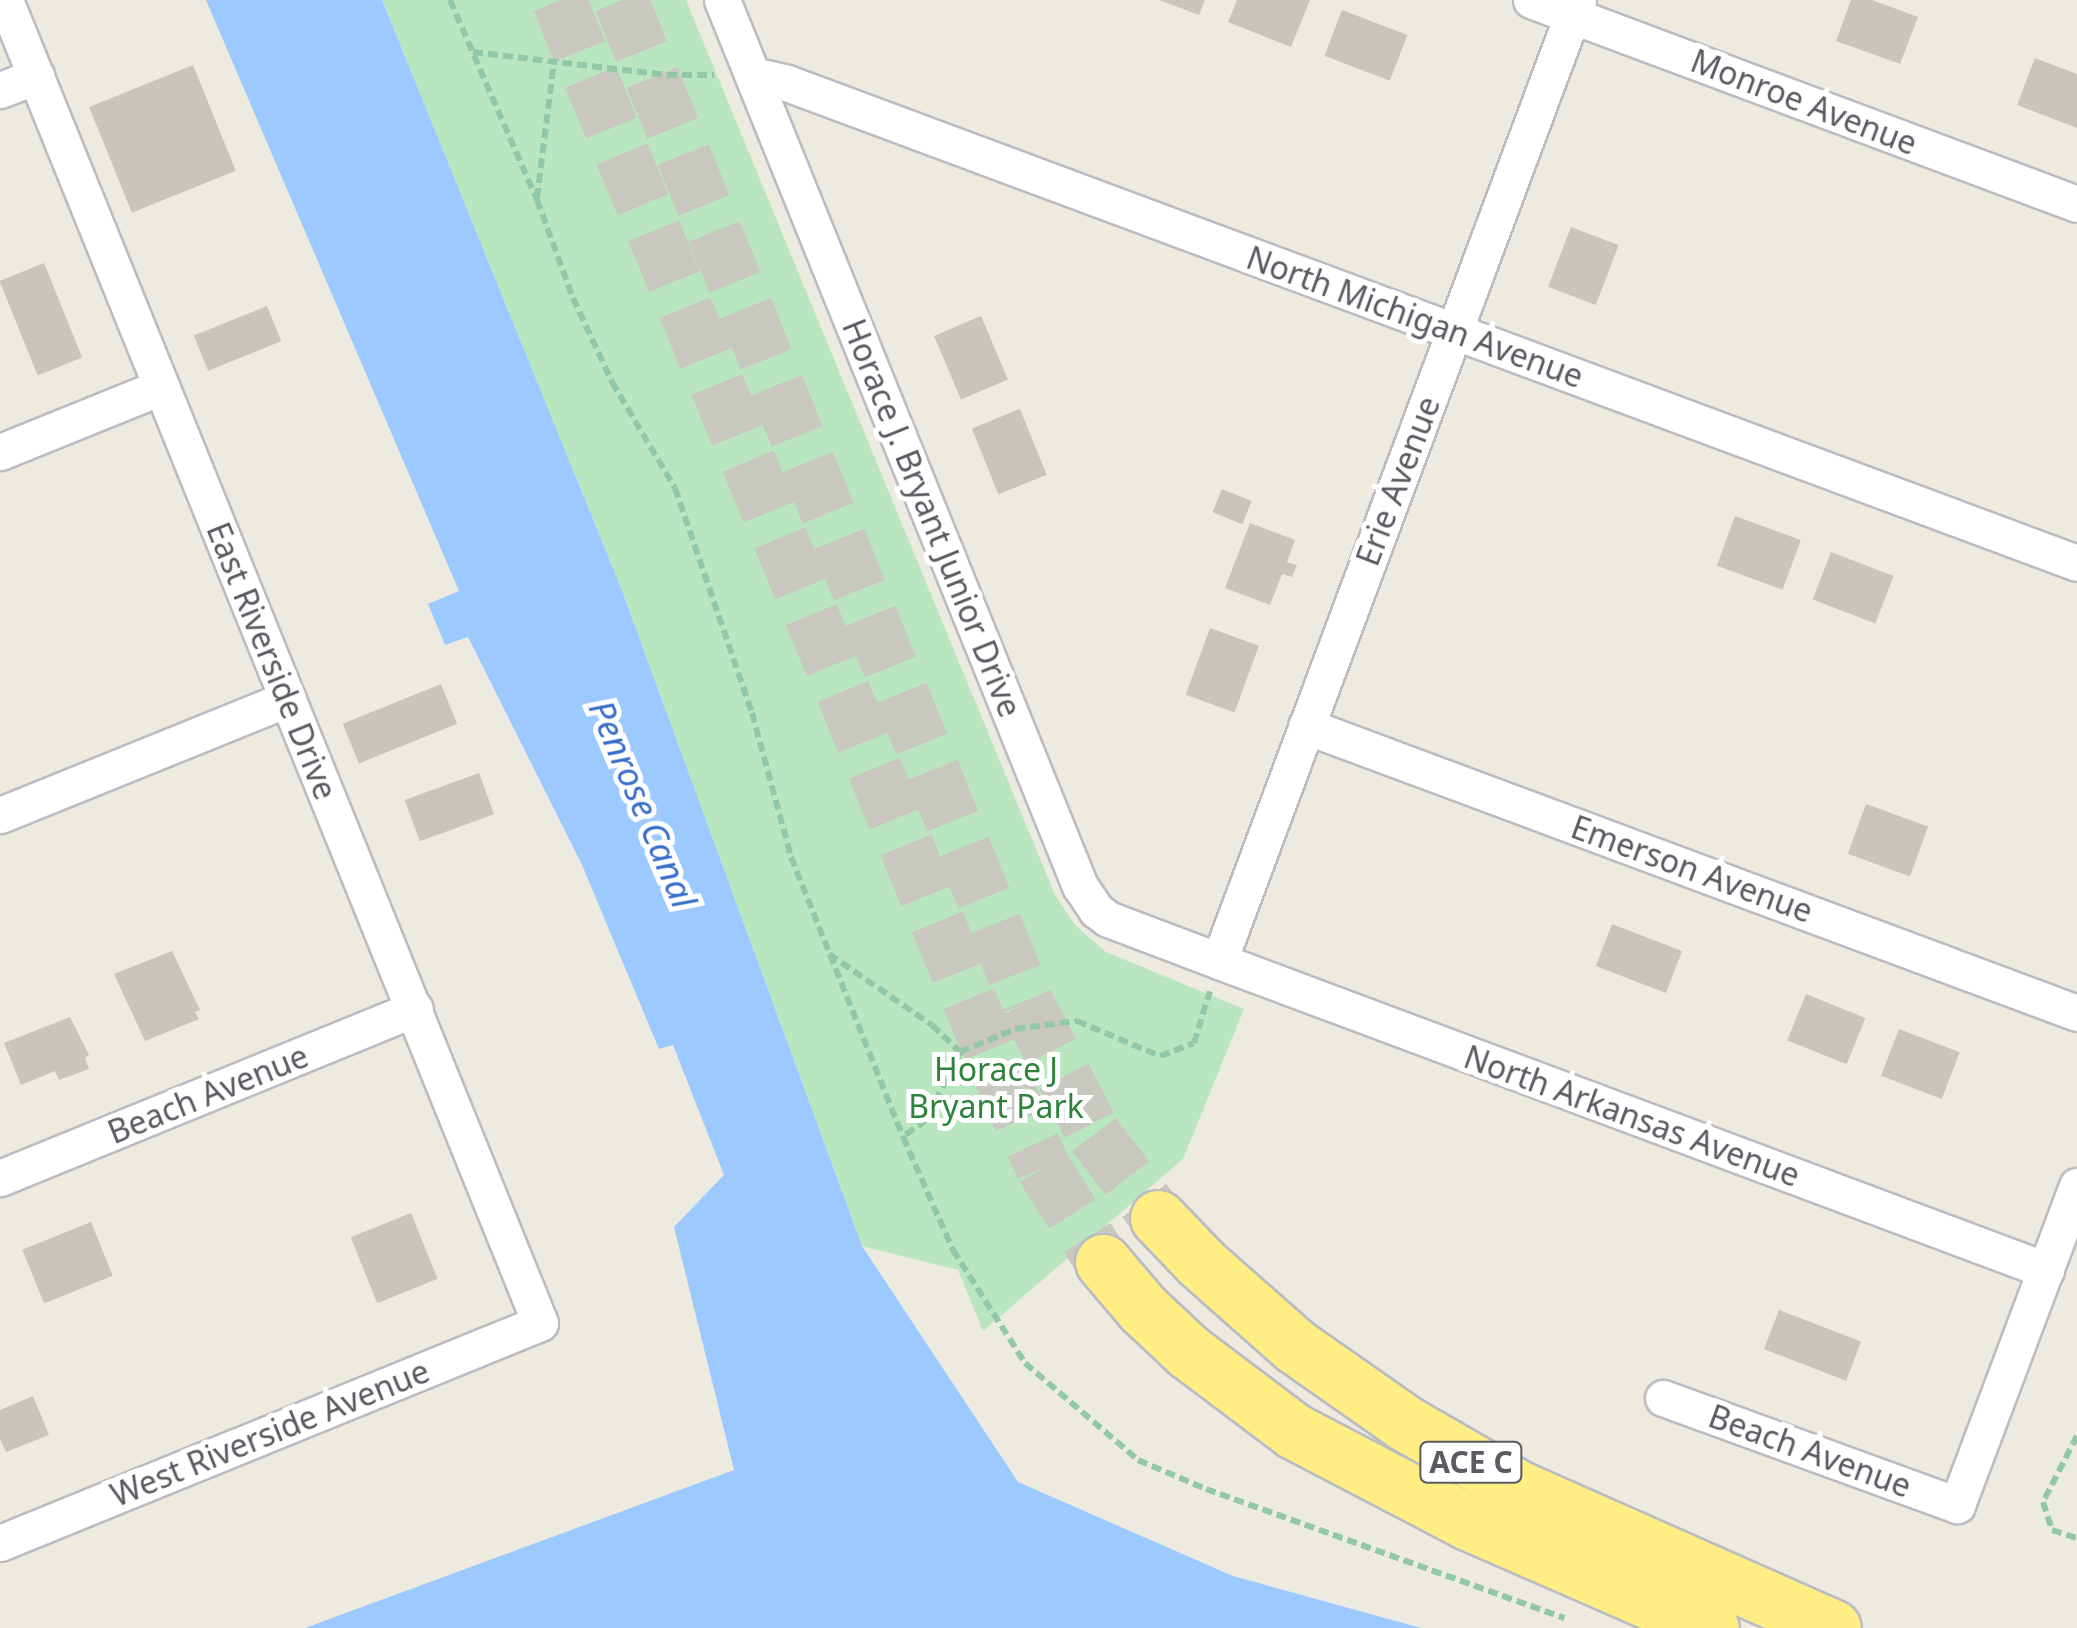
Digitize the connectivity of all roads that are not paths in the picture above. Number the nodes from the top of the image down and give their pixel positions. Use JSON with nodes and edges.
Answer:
{"nodes":[{"id":1,"x":4,"y":0,"type":"edge"},
{"id":2,"x":722,"y":0,"type":"edge"},
{"id":3,"x":1531,"y":0,"type":"edge"},
{"id":4,"x":1575,"y":8,"type":"edge"},
{"id":5,"x":753,"y":75,"type":"junction"},
{"id":6,"x":36,"y":76,"type":"junction"},
{"id":7,"x":0,"y":90,"type":"edge"},
{"id":8,"x":2077,"y":204,"type":"edge"},
{"id":9,"x":1454,"y":332,"type":"junction"},
{"id":10,"x":161,"y":387,"type":"junction"},
{"id":11,"x":0,"y":452,"type":"edge"},
{"id":12,"x":2077,"y":563,"type":"edge"},
{"id":13,"x":287,"y":698,"type":"junction"},
{"id":14,"x":1306,"y":726,"type":"junction"},
{"id":15,"x":0,"y":815,"type":"edge"},
{"id":16,"x":1219,"y":961,"type":"junction"},
{"id":17,"x":415,"y":1009,"type":"junction"},
{"id":18,"x":2077,"y":1013,"type":"edge"},
{"id":19,"x":0,"y":1178,"type":"edge"},
{"id":20,"x":2077,"y":1186,"type":"edge"},
{"id":21,"x":1158,"y":1218,"type":"tunnel mouth"},
{"id":22,"x":1103,"y":1262,"type":"tunnel mouth"},
{"id":23,"x":2046,"y":1270,"type":"junction"},
{"id":24,"x":540,"y":1323,"type":"joint"},
{"id":25,"x":1664,"y":1398,"type":"dead end"},
{"id":26,"x":0,"y":1543,"type":"edge"},
{"id":27,"x":1711,"y":1628,"type":"edge"},
{"id":28,"x":1833,"y":1628,"type":"edge"}],
"edges":[{"from":1,"to":6,"type":"street","name":"East Riverside Drive"},
{"from":2,"to":5,"type":"street","name":"Horace J. Bryant Junior Drive"},
{"from":3,"to":4,"type":"street","name":"Monroe Avenue"},
{"from":4,"to":8,"type":"street","name":"Monroe Avenue"},
{"from":4,"to":9,"type":"street","name":"Erie Avenue"},
{"from":5,"to":9,"type":"street","name":"North Michigan Avenue"},
{"from":5,"to":16,"type":"street","name":"Horace J. Bryant Junior Drive"},
{"from":6,"to":7,"type":"street"},
{"from":6,"to":10,"type":"street","name":"East Riverside Drive"},
{"from":9,"to":12,"type":"street","name":"North Michigan Avenue"},
{"from":9,"to":14,"type":"street","name":"Erie Avenue"},
{"from":10,"to":11,"type":"street"},
{"from":10,"to":13,"type":"street","name":"East Riverside Drive"},
{"from":13,"to":15,"type":"street"},
{"from":13,"to":17,"type":"street","name":"East Riverside Drive"},
{"from":14,"to":16,"type":"street","name":"Erie Avenue"},
{"from":14,"to":18,"type":"street","name":"Emerson Avenue"},
{"from":16,"to":23,"type":"street","name":"North Arkansas Avenue"},
{"from":17,"to":19,"type":"street","name":"Beach Avenue"},
{"from":17,"to":24,"type":"street","name":"East Riverside Drive"},
{"from":20,"to":23,"type":"street"},
{"from":21,"to":28,"type":"highway","number":"ACE C"},
{"from":22,"to":27,"type":"highway","number":"ACE C"},
{"from":23,"to":25,"type":"street","name":"Beach Avenue"},
{"from":24,"to":26,"type":"street","name":"West Riverside Avenue"}]}
